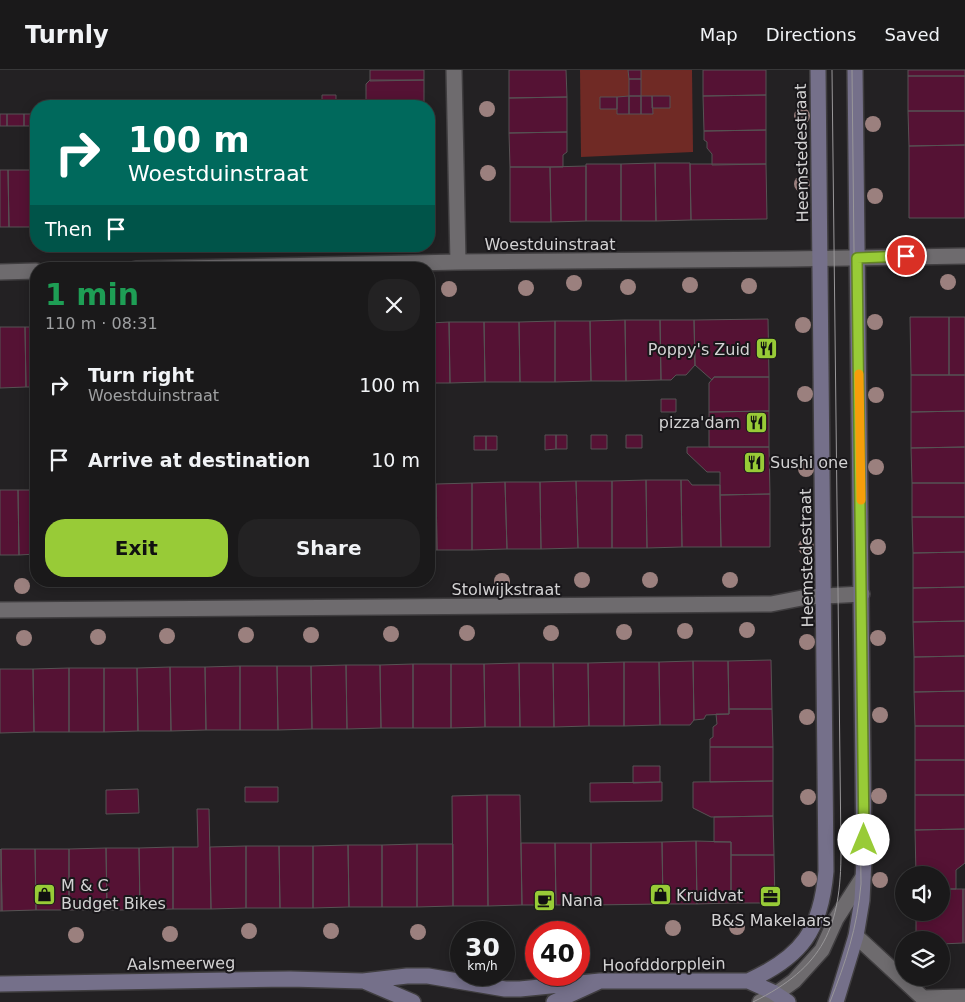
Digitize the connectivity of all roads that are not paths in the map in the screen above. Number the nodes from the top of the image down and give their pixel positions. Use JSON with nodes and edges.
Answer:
{"nodes":[{"id":1,"x":454,"y":70,"type":"edge"},
{"id":2,"x":818,"y":70,"type":"edge"},
{"id":3,"x":855,"y":70,"type":"edge"},
{"id":4,"x":965,"y":256,"type":"edge"},
{"id":5,"x":857,"y":258,"type":"junction"},
{"id":6,"x":820,"y":259,"type":"junction"},
{"id":7,"x":435,"y":262,"type":"edge"},
{"id":8,"x":458,"y":262,"type":"junction"},
{"id":9,"x":30,"y":271,"type":"edge"},
{"id":10,"x":0,"y":272,"type":"edge"},
{"id":11,"x":862,"y":594,"type":"junction"},
{"id":12,"x":824,"y":596,"type":"junction"},
{"id":13,"x":0,"y":610,"type":"edge"},
{"id":14,"x":863,"y":877,"type":"junction"},
{"id":15,"x":856,"y":936,"type":"junction"},
{"id":16,"x":363,"y":981,"type":"junction"},
{"id":17,"x":600,"y":981,"type":"junction"},
{"id":18,"x":748,"y":981,"type":"junction"},
{"id":19,"x":0,"y":984,"type":"edge"},
{"id":20,"x":965,"y":997,"type":"edge"},
{"id":21,"x":782,"y":998,"type":"edge"},
{"id":22,"x":413,"y":1002,"type":"edge"},
{"id":23,"x":554,"y":1002,"type":"edge"},
{"id":24,"x":760,"y":1002,"type":"edge"},
{"id":25,"x":836,"y":1002,"type":"edge"}],
"edges":[{"from":1,"to":8,"type":"street"},
{"from":2,"to":6,"type":"street","name":"Heemstedestraat"},
{"from":3,"to":5,"type":"street"},
{"from":4,"to":5,"type":"street","name":"Woestduinstraat"},
{"from":5,"to":6,"type":"street","name":"Woestduinstraat"},
{"from":5,"to":11,"type":"street"},
{"from":6,"to":8,"type":"street","name":"Woestduinstraat"},
{"from":6,"to":12,"type":"street","name":"Heemstedestraat"},
{"from":7,"to":8,"type":"street","name":"Woestduinstraat"},
{"from":9,"to":10,"type":"street"},
{"from":11,"to":12,"type":"street","name":"Stolwijkstraat"},
{"from":11,"to":14,"type":"street"},
{"from":12,"to":13,"type":"street","name":"Stolwijkstraat"},
{"from":12,"to":18,"type":"street","name":"Heemstedestraat"},
{"from":14,"to":15,"type":"street"},
{"from":14,"to":21,"type":"street"},
{"from":15,"to":20,"type":"street"},
{"from":15,"to":25,"type":"street"},
{"from":16,"to":17,"type":"street","name":"Aalsmeerweg"},
{"from":16,"to":19,"type":"street","name":"Aalsmeerweg"},
{"from":16,"to":22,"type":"street","name":"Aalsmeerweg"},
{"from":17,"to":18,"type":"street","name":"Hoofddorpplein"},
{"from":17,"to":23,"type":"street","name":"Hoofddorpplein"},
{"from":18,"to":21,"type":"street","name":"Hoofddorpplein"},
{"from":21,"to":24,"type":"street"}]}
